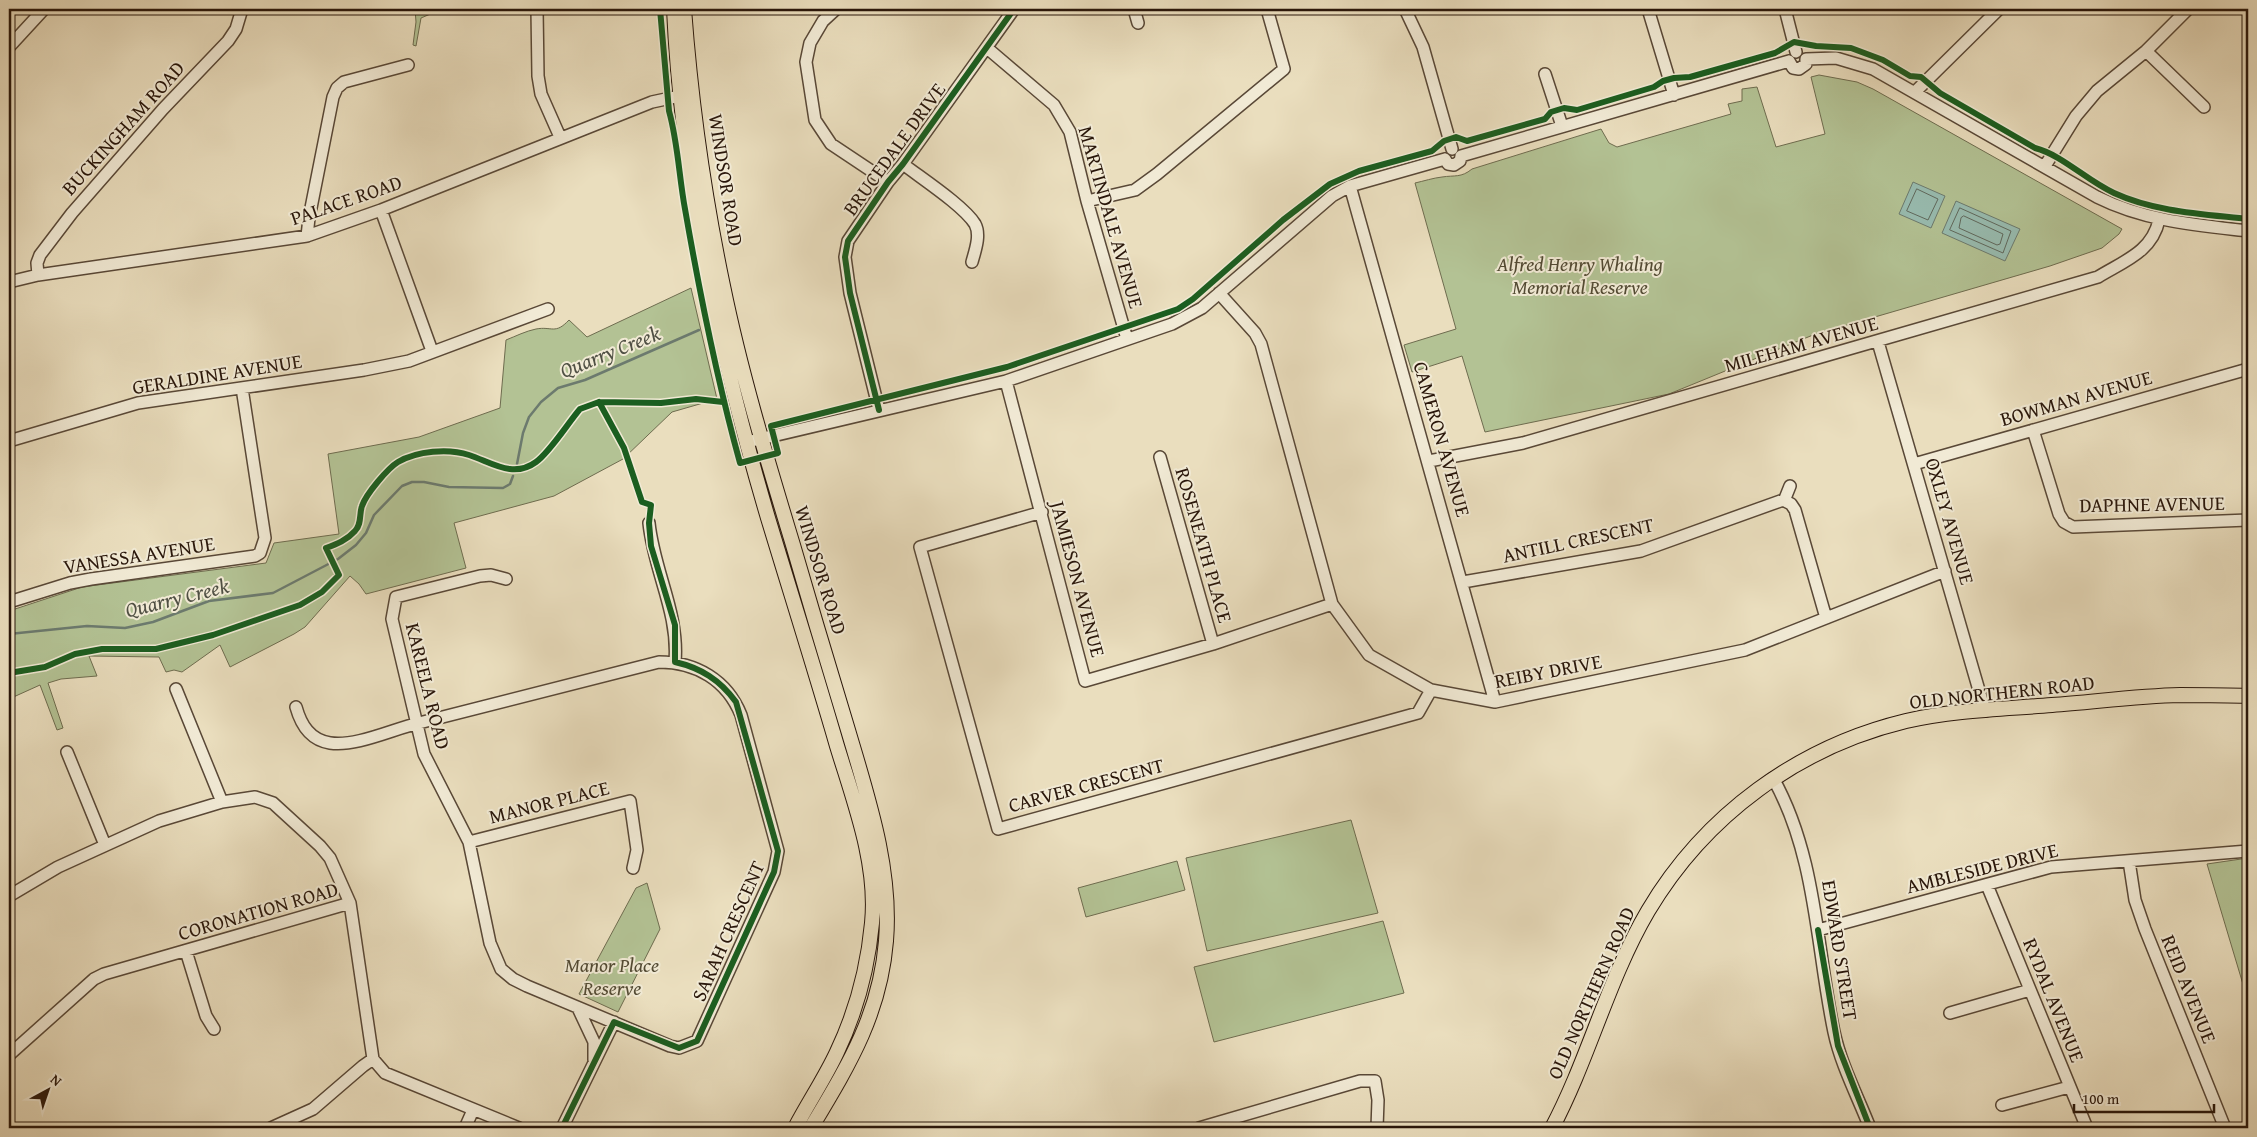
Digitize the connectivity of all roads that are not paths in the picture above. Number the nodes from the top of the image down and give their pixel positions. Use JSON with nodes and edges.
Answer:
{"nodes":[{"id":1,"x":44,"y":9,"type":"edge"},
{"id":2,"x":242,"y":9,"type":"edge"},
{"id":3,"x":537,"y":9,"type":"edge"},
{"id":4,"x":674,"y":9,"type":"edge"},
{"id":5,"x":684,"y":9,"type":"edge"},
{"id":6,"x":836,"y":9,"type":"edge"},
{"id":7,"x":1014,"y":9,"type":"edge"},
{"id":8,"x":1134,"y":9,"type":"edge"},
{"id":9,"x":1267,"y":9,"type":"edge"},
{"id":10,"x":1406,"y":9,"type":"edge"},
{"id":11,"x":1648,"y":9,"type":"edge"},
{"id":12,"x":1785,"y":9,"type":"edge"},
{"id":13,"x":1999,"y":9,"type":"edge"},
{"id":14,"x":2188,"y":9,"type":"edge"},
{"id":15,"x":1138,"y":23,"type":"dead end"},
{"id":16,"x":9,"y":47,"type":"edge"},
{"id":17,"x":987,"y":48,"type":"junction"},
{"id":18,"x":2146,"y":51,"type":"junction"},
{"id":19,"x":1801,"y":55,"type":"junction"},
{"id":20,"x":1789,"y":62,"type":"junction"},
{"id":21,"x":408,"y":65,"type":"dead end"},
{"id":22,"x":1545,"y":74,"type":"dead end"},
{"id":23,"x":1915,"y":92,"type":"junction"},
{"id":24,"x":1674,"y":95,"type":"junction"},
{"id":25,"x":680,"y":96,"type":"junction"},
{"id":26,"x":2204,"y":107,"type":"dead end"},
{"id":27,"x":1562,"y":126,"type":"junction"},
{"id":28,"x":560,"y":137,"type":"junction"},
{"id":29,"x":1456,"y":152,"type":"junction"},
{"id":30,"x":903,"y":164,"type":"junction"},
{"id":31,"x":2045,"y":166,"type":"junction"},
{"id":32,"x":888,"y":182,"type":"junction"},
{"id":33,"x":1350,"y":186,"type":"junction"},
{"id":34,"x":1087,"y":201,"type":"junction"},
{"id":35,"x":381,"y":210,"type":"junction"},
{"id":36,"x":2159,"y":220,"type":"junction"},
{"id":37,"x":2248,"y":231,"type":"edge"},
{"id":38,"x":307,"y":236,"type":"junction"},
{"id":39,"x":972,"y":262,"type":"dead end"},
{"id":40,"x":38,"y":275,"type":"junction"},
{"id":41,"x":9,"y":282,"type":"edge"},
{"id":42,"x":1219,"y":293,"type":"junction"},
{"id":43,"x":548,"y":309,"type":"dead end"},
{"id":44,"x":1127,"y":339,"type":"junction"},
{"id":45,"x":1878,"y":342,"type":"junction"},
{"id":46,"x":432,"y":351,"type":"junction"},
{"id":47,"x":2248,"y":368,"type":"edge"},
{"id":48,"x":1006,"y":381,"type":"junction"},
{"id":49,"x":242,"y":388,"type":"junction"},
{"id":50,"x":879,"y":410,"type":"junction"},
{"id":51,"x":2033,"y":430,"type":"junction"},
{"id":52,"x":762,"y":439,"type":"junction"},
{"id":53,"x":9,"y":441,"type":"edge"},
{"id":54,"x":747,"y":442,"type":"junction"},
{"id":55,"x":1160,"y":457,"type":"dead end"},
{"id":56,"x":1429,"y":461,"type":"junction"},
{"id":57,"x":1914,"y":464,"type":"junction"},
{"id":58,"x":1790,"y":486,"type":"dead end"},
{"id":59,"x":1784,"y":501,"type":"junction"},
{"id":60,"x":1042,"y":512,"type":"junction"},
{"id":61,"x":2248,"y":520,"type":"edge"},
{"id":62,"x":649,"y":523,"type":"dead end"},
{"id":63,"x":1945,"y":571,"type":"junction"},
{"id":64,"x":506,"y":578,"type":"dead end"},
{"id":65,"x":1463,"y":582,"type":"junction"},
{"id":66,"x":9,"y":602,"type":"edge"},
{"id":67,"x":1332,"y":604,"type":"junction"},
{"id":68,"x":1826,"y":618,"type":"junction"},
{"id":69,"x":1213,"y":644,"type":"junction"},
{"id":70,"x":675,"y":662,"type":"junction"},
{"id":71,"x":176,"y":689,"type":"dead end"},
{"id":72,"x":1431,"y":690,"type":"junction"},
{"id":73,"x":2248,"y":696,"type":"edge"},
{"id":74,"x":1495,"y":702,"type":"junction"},
{"id":75,"x":296,"y":707,"type":"dead end"},
{"id":76,"x":1985,"y":711,"type":"junction"},
{"id":77,"x":416,"y":724,"type":"junction"},
{"id":78,"x":68,"y":752,"type":"dead end"},
{"id":79,"x":1773,"y":778,"type":"junction"},
{"id":80,"x":222,"y":802,"type":"junction"},
{"id":81,"x":469,"y":842,"type":"junction"},
{"id":82,"x":105,"y":845,"type":"junction"},
{"id":83,"x":2248,"y":851,"type":"edge"},
{"id":84,"x":2129,"y":861,"type":"junction"},
{"id":85,"x":633,"y":868,"type":"dead end"},
{"id":86,"x":1987,"y":885,"type":"junction"},
{"id":87,"x":9,"y":896,"type":"edge"},
{"id":88,"x":350,"y":902,"type":"junction"},
{"id":89,"x":1818,"y":930,"type":"junction"},
{"id":90,"x":186,"y":951,"type":"junction"},
{"id":91,"x":2030,"y":990,"type":"junction"},
{"id":92,"x":578,"y":1008,"type":"junction"},
{"id":93,"x":1950,"y":1013,"type":"dead end"},
{"id":94,"x":614,"y":1022,"type":"junction"},
{"id":95,"x":214,"y":1028,"type":"dead end"},
{"id":96,"x":9,"y":1055,"type":"edge"},
{"id":97,"x":373,"y":1059,"type":"junction"},
{"id":98,"x":594,"y":1061,"type":"junction"},
{"id":99,"x":2070,"y":1087,"type":"junction"},
{"id":100,"x":2002,"y":1105,"type":"dead end"},
{"id":101,"x":473,"y":1110,"type":"junction"},
{"id":102,"x":271,"y":1128,"type":"edge"},
{"id":103,"x":465,"y":1128,"type":"edge"},
{"id":104,"x":519,"y":1128,"type":"edge"},
{"id":105,"x":562,"y":1128,"type":"edge"},
{"id":106,"x":795,"y":1128,"type":"edge"},
{"id":107,"x":811,"y":1128,"type":"edge"},
{"id":108,"x":1199,"y":1128,"type":"edge"},
{"id":109,"x":1377,"y":1128,"type":"edge"},
{"id":110,"x":1552,"y":1128,"type":"edge"},
{"id":111,"x":1870,"y":1128,"type":"edge"},
{"id":112,"x":2088,"y":1128,"type":"edge"},
{"id":113,"x":2225,"y":1128,"type":"edge"}],
"edges":[{"from":1,"to":16,"type":"street"},
{"from":2,"to":40,"type":"street","name":"BUCKINGHAM ROAD"},
{"from":3,"to":28,"type":"street"},
{"from":4,"to":25,"type":"main road","name":"WINDSOR ROAD"},
{"from":5,"to":52,"type":"main road","name":"WINDSOR ROAD"},
{"from":6,"to":32,"type":"street"},
{"from":7,"to":17,"type":"street","name":"BRUCEDALE DRIVE"},
{"from":8,"to":15,"type":"street"},
{"from":9,"to":34,"type":"street"},
{"from":10,"to":29,"type":"street"},
{"from":11,"to":24,"type":"street"},
{"from":12,"to":19,"type":"street"},
{"from":13,"to":23,"type":"street"},
{"from":14,"to":18,"type":"street"},
{"from":17,"to":30,"type":"street","name":"BRUCEDALE DRIVE"},
{"from":17,"to":34,"type":"street","name":"MARTINDALE AVENUE"},
{"from":18,"to":26,"type":"street"},
{"from":18,"to":31,"type":"street"},
{"from":19,"to":20,"type":"street"},
{"from":19,"to":20,"type":"street"},
{"from":19,"to":23,"type":"street"},
{"from":20,"to":24,"type":"street"},
{"from":21,"to":38,"type":"street"},
{"from":22,"to":27,"type":"street"},
{"from":23,"to":31,"type":"street"},
{"from":24,"to":27,"type":"street"},
{"from":25,"to":28,"type":"street","name":"PALACE ROAD"},
{"from":25,"to":54,"type":"main road","name":"WINDSOR ROAD"},
{"from":27,"to":29,"type":"street"},
{"from":28,"to":35,"type":"street","name":"PALACE ROAD"},
{"from":29,"to":33,"type":"street"},
{"from":30,"to":32,"type":"street","name":"BRUCEDALE DRIVE"},
{"from":30,"to":39,"type":"street"},
{"from":31,"to":36,"type":"street"},
{"from":32,"to":50,"type":"street","name":"BRUCEDALE DRIVE"},
{"from":33,"to":42,"type":"street"},
{"from":33,"to":56,"type":"street","name":"CAMERON AVENUE"},
{"from":34,"to":44,"type":"street","name":"MARTINDALE AVENUE"},
{"from":35,"to":38,"type":"street","name":"PALACE ROAD"},
{"from":35,"to":46,"type":"street"},
{"from":36,"to":37,"type":"street"},
{"from":36,"to":45,"type":"street","name":"MILEHAM AVENUE"},
{"from":38,"to":40,"type":"street","name":"PALACE ROAD"},
{"from":40,"to":41,"type":"street","name":"PALACE ROAD"},
{"from":42,"to":44,"type":"street"},
{"from":42,"to":67,"type":"street","name":"REIBY DRIVE"},
{"from":43,"to":46,"type":"street","name":"GERALDINE AVENUE"},
{"from":44,"to":48,"type":"street"},
{"from":45,"to":56,"type":"street","name":"MILEHAM AVENUE"},
{"from":45,"to":57,"type":"street","name":"OXLEY AVENUE"},
{"from":46,"to":49,"type":"street","name":"GERALDINE AVENUE"},
{"from":47,"to":51,"type":"street","name":"BOWMAN AVENUE"},
{"from":48,"to":50,"type":"street"},
{"from":48,"to":60,"type":"street","name":"JAMIESON AVENUE"},
{"from":49,"to":53,"type":"street","name":"GERALDINE AVENUE"},
{"from":49,"to":66,"type":"street","name":"VANESSA AVENUE"},
{"from":50,"to":52,"type":"street"},
{"from":51,"to":57,"type":"street","name":"BOWMAN AVENUE"},
{"from":51,"to":61,"type":"street","name":"DAPHNE AVENUE"},
{"from":52,"to":54,"type":"street"},
{"from":52,"to":107,"type":"main road","name":"WINDSOR ROAD"},
{"from":54,"to":106,"type":"main road","name":"WINDSOR ROAD"},
{"from":55,"to":69,"type":"street","name":"ROSENEATH PLACE"},
{"from":56,"to":65,"type":"street","name":"CAMERON AVENUE"},
{"from":57,"to":63,"type":"street","name":"OXLEY AVENUE"},
{"from":58,"to":59,"type":"street"},
{"from":59,"to":65,"type":"street","name":"ANTILL CRESCENT"},
{"from":59,"to":68,"type":"street"},
{"from":60,"to":69,"type":"street","name":"JAMIESON AVENUE"},
{"from":60,"to":72,"type":"street","name":"CARVER CRESCENT"},
{"from":62,"to":70,"type":"street"},
{"from":63,"to":68,"type":"street","name":"REIBY DRIVE"},
{"from":63,"to":76,"type":"street","name":"OXLEY AVENUE"},
{"from":64,"to":77,"type":"street","name":"KAREELA ROAD"},
{"from":65,"to":74,"type":"street","name":"CAMERON AVENUE"},
{"from":67,"to":69,"type":"street","name":"JAMIESON AVENUE"},
{"from":67,"to":72,"type":"street","name":"REIBY DRIVE"},
{"from":68,"to":74,"type":"street","name":"REIBY DRIVE"},
{"from":70,"to":77,"type":"street","name":"SARAH CRESCENT"},
{"from":70,"to":94,"type":"street","name":"SARAH CRESCENT"},
{"from":71,"to":80,"type":"street"},
{"from":72,"to":74,"type":"street","name":"REIBY DRIVE"},
{"from":73,"to":76,"type":"main road","name":"OLD NORTHERN ROAD"},
{"from":75,"to":77,"type":"street","name":"SARAH CRESCENT"},
{"from":76,"to":79,"type":"main road","name":"OLD NORTHERN ROAD"},
{"from":77,"to":81,"type":"street","name":"KAREELA ROAD"},
{"from":78,"to":82,"type":"street"},
{"from":79,"to":89,"type":"street","name":"EDWARD STREET"},
{"from":79,"to":110,"type":"main road","name":"OLD NORTHERN ROAD"},
{"from":80,"to":82,"type":"street"},
{"from":80,"to":88,"type":"street"},
{"from":81,"to":85,"type":"street","name":"MANOR PLACE"},
{"from":81,"to":92,"type":"street","name":"KAREELA ROAD"},
{"from":82,"to":87,"type":"street"},
{"from":83,"to":84,"type":"street","name":"AMBLESIDE DRIVE"},
{"from":84,"to":86,"type":"street","name":"AMBLESIDE DRIVE"},
{"from":84,"to":113,"type":"street","name":"REID AVENUE"},
{"from":86,"to":89,"type":"street","name":"AMBLESIDE DRIVE"},
{"from":86,"to":91,"type":"street","name":"RYDAL AVENUE"},
{"from":88,"to":90,"type":"street","name":"CORONATION ROAD"},
{"from":88,"to":97,"type":"street","name":"CORONATION ROAD"},
{"from":89,"to":111,"type":"street","name":"EDWARD STREET"},
{"from":90,"to":95,"type":"street"},
{"from":90,"to":96,"type":"street","name":"CORONATION ROAD"},
{"from":91,"to":93,"type":"street"},
{"from":91,"to":99,"type":"street","name":"RYDAL AVENUE"},
{"from":92,"to":94,"type":"street","name":"KAREELA ROAD"},
{"from":92,"to":98,"type":"street"},
{"from":94,"to":98,"type":"street"},
{"from":97,"to":101,"type":"street"},
{"from":97,"to":102,"type":"street"},
{"from":98,"to":105,"type":"street"},
{"from":99,"to":100,"type":"street"},
{"from":99,"to":112,"type":"street","name":"RYDAL AVENUE"},
{"from":101,"to":103,"type":"street"},
{"from":101,"to":104,"type":"street"},
{"from":108,"to":109,"type":"street"}]}
